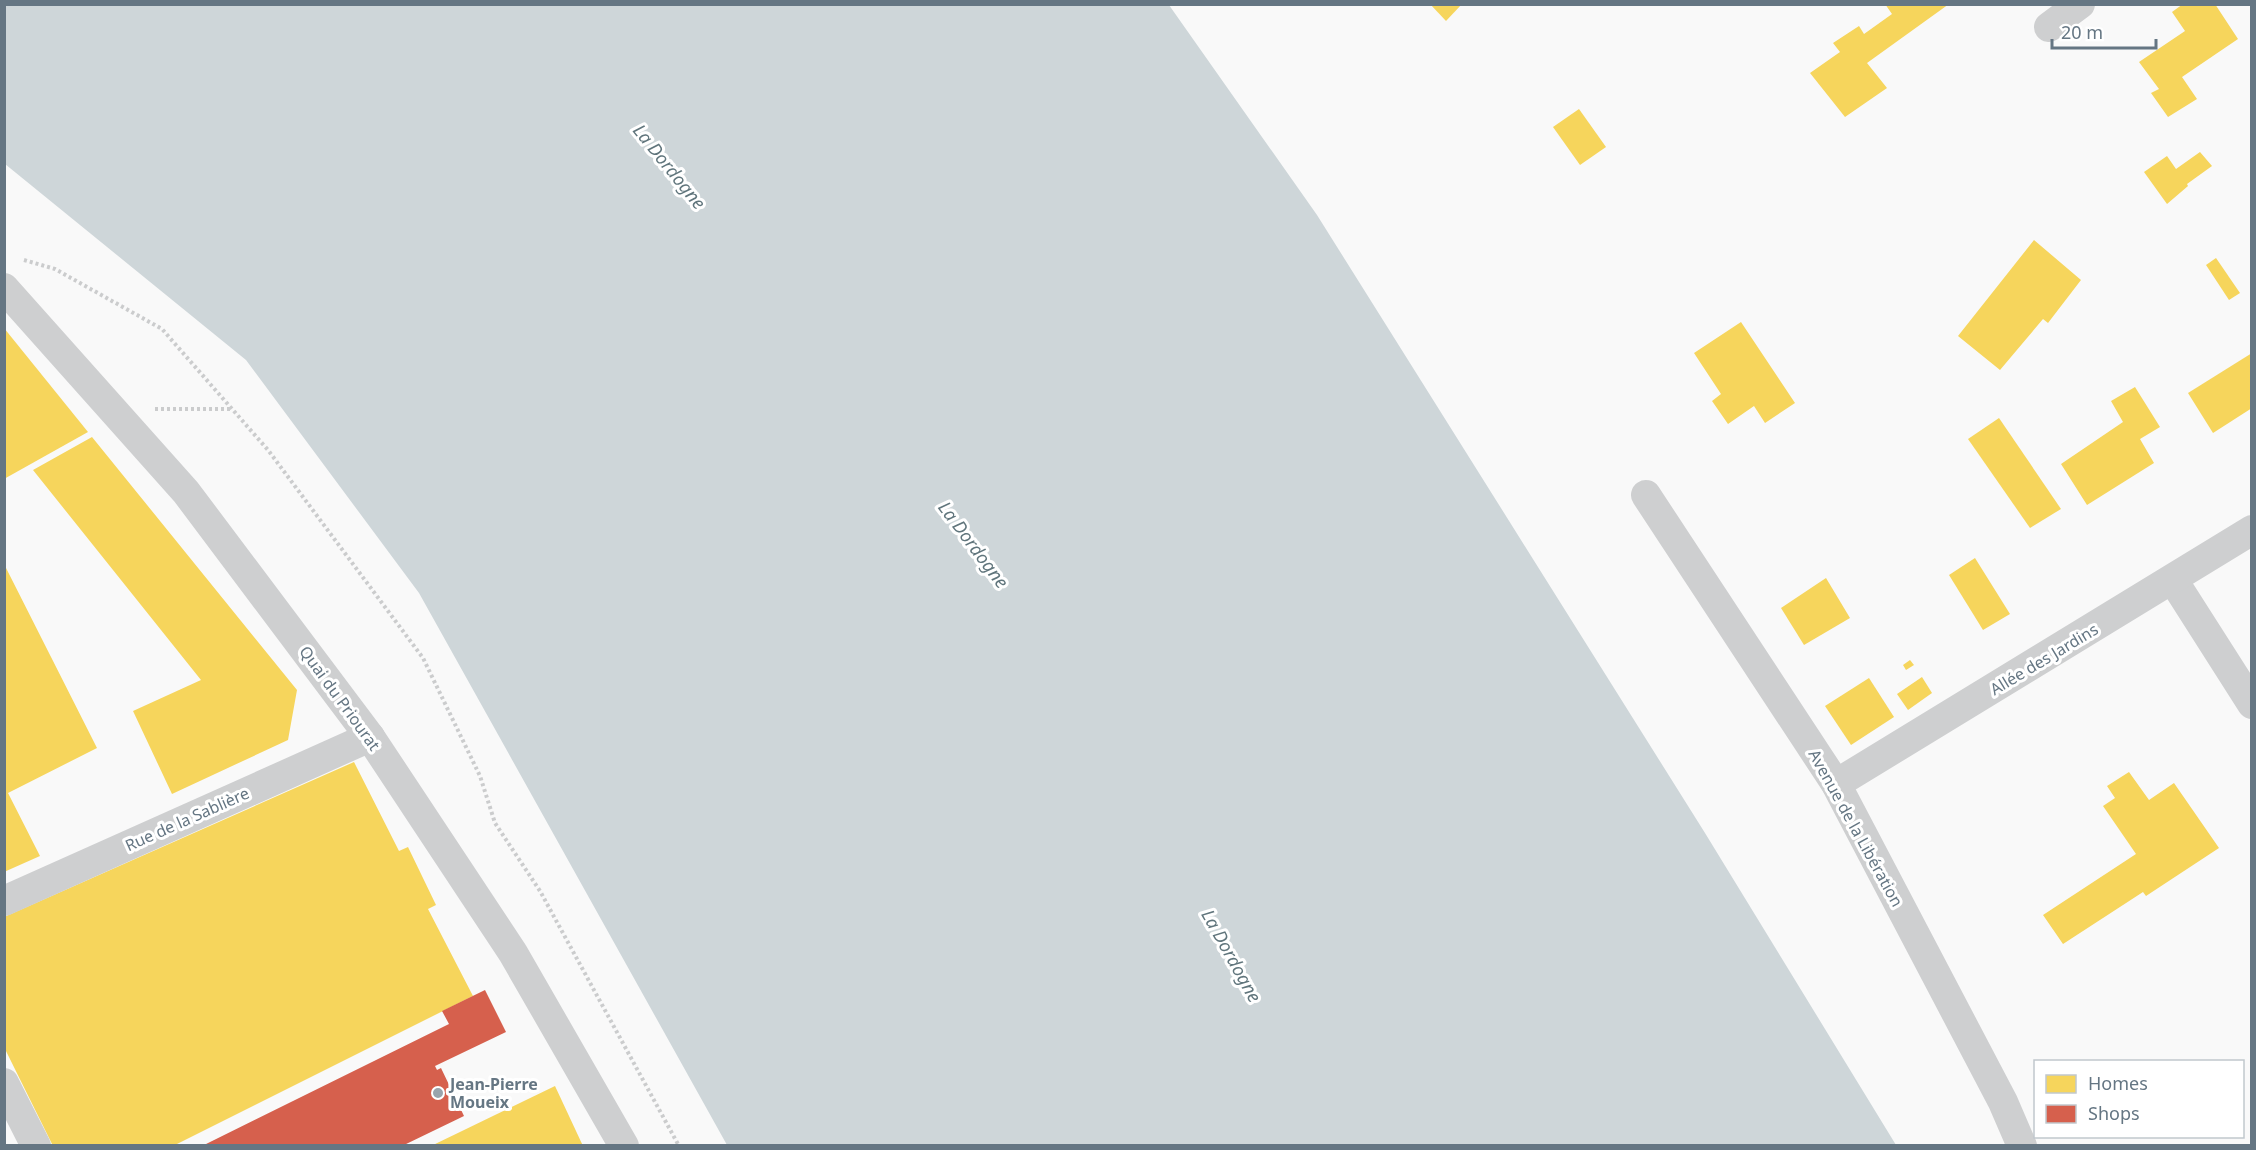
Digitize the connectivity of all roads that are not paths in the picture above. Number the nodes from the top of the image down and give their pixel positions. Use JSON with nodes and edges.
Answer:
{"nodes":[{"id":1,"x":2080,"y":4,"type":"edge"},
{"id":2,"x":2049,"y":27,"type":"dead end"},
{"id":3,"x":4,"y":288,"type":"edge"},
{"id":4,"x":1646,"y":495,"type":"dead end"},
{"id":5,"x":2252,"y":530,"type":"edge"},
{"id":6,"x":2173,"y":580,"type":"junction"},
{"id":7,"x":2252,"y":704,"type":"edge"},
{"id":8,"x":370,"y":736,"type":"junction"},
{"id":9,"x":1836,"y":784,"type":"junction"},
{"id":10,"x":4,"y":901,"type":"edge"},
{"id":11,"x":4,"y":1083,"type":"edge"},
{"id":12,"x":36,"y":1146,"type":"edge"},
{"id":13,"x":624,"y":1146,"type":"edge"},
{"id":14,"x":2022,"y":1146,"type":"edge"}],
"edges":[{"from":1,"to":2,"type":"street"},
{"from":3,"to":8,"type":"street","name":"Quai du Priourat"},
{"from":4,"to":9,"type":"street","name":"Avenue de la Libération"},
{"from":5,"to":6,"type":"street","name":"Allée des Jardins"},
{"from":6,"to":7,"type":"street"},
{"from":6,"to":9,"type":"street","name":"Allée des Jardins"},
{"from":8,"to":10,"type":"street","name":"Rue de la Sablière"},
{"from":8,"to":13,"type":"street","name":"Quai du Priourat"},
{"from":9,"to":14,"type":"street","name":"Avenue de la Libération"},
{"from":11,"to":12,"type":"street"}]}
